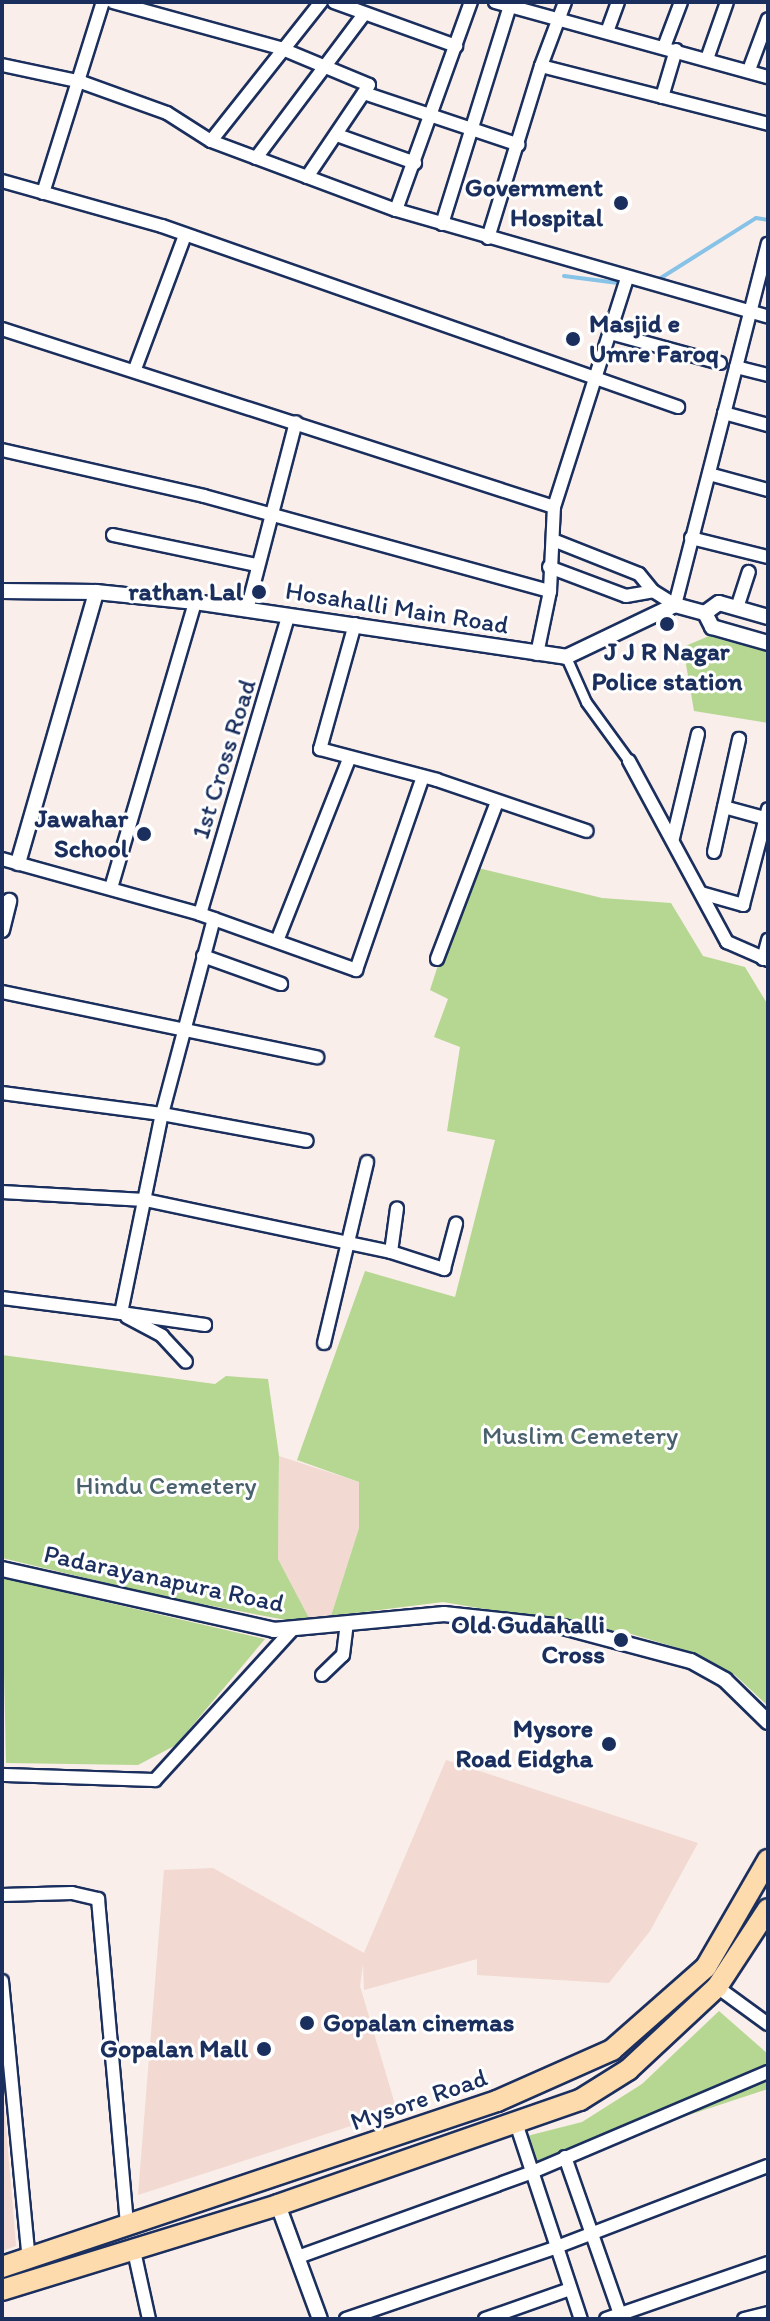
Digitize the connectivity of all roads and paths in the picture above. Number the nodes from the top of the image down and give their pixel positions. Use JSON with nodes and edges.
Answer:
{"nodes":[{"id":1,"x":103,"y":2,"type":"edge"},
{"id":2,"x":113,"y":2,"type":"edge"},
{"id":3,"x":321,"y":2,"type":"edge"},
{"id":4,"x":334,"y":2,"type":"edge"},
{"id":5,"x":471,"y":2,"type":"edge"},
{"id":6,"x":495,"y":2,"type":"edge"},
{"id":7,"x":565,"y":2,"type":"edge"},
{"id":8,"x":618,"y":2,"type":"edge"},
{"id":9,"x":681,"y":2,"type":"edge"},
{"id":10,"x":727,"y":2,"type":"edge"},
{"id":11,"x":510,"y":6,"type":"junction"},
{"id":12,"x":364,"y":14,"type":"junction"},
{"id":13,"x":557,"y":18,"type":"junction"},
{"id":14,"x":768,"y":19,"type":"edge"},
{"id":15,"x":607,"y":32,"type":"junction"},
{"id":16,"x":456,"y":46,"type":"junction"},
{"id":17,"x":280,"y":48,"type":"junction"},
{"id":18,"x":670,"y":49,"type":"junction"},
{"id":19,"x":707,"y":59,"type":"junction"},
{"id":20,"x":2,"y":65,"type":"edge"},
{"id":21,"x":541,"y":66,"type":"junction"},
{"id":22,"x":326,"y":69,"type":"junction"},
{"id":23,"x":749,"y":70,"type":"junction"},
{"id":24,"x":768,"y":77,"type":"edge"},
{"id":25,"x":75,"y":80,"type":"junction"},
{"id":26,"x":364,"y":93,"type":"junction"},
{"id":27,"x":662,"y":97,"type":"junction"},
{"id":28,"x":432,"y":119,"type":"junction"},
{"id":29,"x":768,"y":124,"type":"edge"},
{"id":30,"x":471,"y":131,"type":"junction"},
{"id":31,"x":337,"y":135,"type":"junction"},
{"id":32,"x":211,"y":141,"type":"junction"},
{"id":33,"x":519,"y":145,"type":"junction"},
{"id":34,"x":256,"y":158,"type":"junction"},
{"id":35,"x":415,"y":163,"type":"junction"},
{"id":36,"x":307,"y":177,"type":"junction"},
{"id":37,"x":2,"y":181,"type":"edge"},
{"id":38,"x":43,"y":193,"type":"junction"},
{"id":39,"x":396,"y":210,"type":"junction"},
{"id":40,"x":442,"y":224,"type":"junction"},
{"id":41,"x":185,"y":235,"type":"junction"},
{"id":42,"x":488,"y":238,"type":"junction"},
{"id":43,"x":768,"y":244,"type":"edge"},
{"id":44,"x":763,"y":281,"type":"edge"},
{"id":45,"x":625,"y":285,"type":"junction"},
{"id":46,"x":750,"y":312,"type":"junction"},
{"id":47,"x":768,"y":317,"type":"edge"},
{"id":48,"x":2,"y":329,"type":"edge"},
{"id":49,"x":610,"y":333,"type":"junction"},
{"id":50,"x":720,"y":363,"type":"dead end"},
{"id":51,"x":736,"y":367,"type":"junction"},
{"id":52,"x":135,"y":369,"type":"junction"},
{"id":53,"x":768,"y":375,"type":"edge"},
{"id":54,"x":593,"y":380,"type":"junction"},
{"id":55,"x":678,"y":407,"type":"dead end"},
{"id":56,"x":724,"y":413,"type":"junction"},
{"id":57,"x":296,"y":422,"type":"junction"},
{"id":58,"x":768,"y":425,"type":"edge"},
{"id":59,"x":2,"y":450,"type":"edge"},
{"id":60,"x":709,"y":474,"type":"junction"},
{"id":61,"x":768,"y":490,"type":"edge"},
{"id":62,"x":554,"y":507,"type":"junction"},
{"id":63,"x":268,"y":514,"type":"junction"},
{"id":64,"x":113,"y":535,"type":"dead end"},
{"id":65,"x":691,"y":538,"type":"junction"},
{"id":66,"x":553,"y":540,"type":"junction"},
{"id":67,"x":768,"y":557,"type":"edge"},
{"id":68,"x":257,"y":565,"type":"junction"},
{"id":69,"x":549,"y":567,"type":"junction"},
{"id":70,"x":749,"y":572,"type":"dead end"},
{"id":71,"x":2,"y":591,"type":"edge"},
{"id":72,"x":550,"y":591,"type":"junction"},
{"id":73,"x":653,"y":591,"type":"junction"},
{"id":74,"x":96,"y":592,"type":"junction"},
{"id":75,"x":195,"y":602,"type":"junction"},
{"id":76,"x":675,"y":605,"type":"junction"},
{"id":77,"x":737,"y":608,"type":"junction"},
{"id":78,"x":247,"y":610,"type":"junction"},
{"id":79,"x":705,"y":613,"type":"junction"},
{"id":80,"x":288,"y":616,"type":"junction"},
{"id":81,"x":768,"y":617,"type":"edge"},
{"id":82,"x":355,"y":624,"type":"junction"},
{"id":83,"x":768,"y":643,"type":"edge"},
{"id":84,"x":537,"y":654,"type":"junction"},
{"id":85,"x":566,"y":657,"type":"junction"},
{"id":86,"x":698,"y":734,"type":"dead end"},
{"id":87,"x":739,"y":739,"type":"dead end"},
{"id":88,"x":349,"y":759,"type":"junction"},
{"id":89,"x":629,"y":761,"type":"joint"},
{"id":90,"x":422,"y":779,"type":"junction"},
{"id":91,"x":497,"y":802,"type":"junction"},
{"id":92,"x":724,"y":807,"type":"junction"},
{"id":93,"x":767,"y":815,"type":"edge"},
{"id":94,"x":587,"y":831,"type":"dead end"},
{"id":95,"x":673,"y":838,"type":"junction"},
{"id":96,"x":714,"y":852,"type":"dead end"},
{"id":97,"x":2,"y":859,"type":"edge"},
{"id":98,"x":18,"y":863,"type":"junction"},
{"id":99,"x":111,"y":888,"type":"junction"},
{"id":100,"x":701,"y":893,"type":"junction"},
{"id":101,"x":9,"y":901,"type":"dead end"},
{"id":102,"x":200,"y":914,"type":"junction"},
{"id":103,"x":214,"y":919,"type":"junction"},
{"id":104,"x":2,"y":930,"type":"edge"},
{"id":105,"x":768,"y":940,"type":"edge"},
{"id":106,"x":277,"y":941,"type":"junction"},
{"id":107,"x":203,"y":956,"type":"junction"},
{"id":108,"x":437,"y":959,"type":"dead end"},
{"id":109,"x":766,"y":960,"type":"edge"},
{"id":110,"x":281,"y":984,"type":"dead end"},
{"id":111,"x":2,"y":992,"type":"edge"},
{"id":112,"x":184,"y":1026,"type":"junction"},
{"id":113,"x":317,"y":1057,"type":"dead end"},
{"id":114,"x":2,"y":1093,"type":"edge"},
{"id":115,"x":162,"y":1114,"type":"junction"},
{"id":116,"x":307,"y":1141,"type":"dead end"},
{"id":117,"x":367,"y":1162,"type":"dead end"},
{"id":118,"x":2,"y":1192,"type":"edge"},
{"id":119,"x":145,"y":1200,"type":"junction"},
{"id":120,"x":397,"y":1208,"type":"dead end"},
{"id":121,"x":456,"y":1224,"type":"dead end"},
{"id":122,"x":351,"y":1243,"type":"junction"},
{"id":123,"x":391,"y":1252,"type":"junction"},
{"id":124,"x":2,"y":1298,"type":"edge"},
{"id":125,"x":121,"y":1313,"type":"junction"},
{"id":126,"x":205,"y":1325,"type":"dead end"},
{"id":127,"x":324,"y":1343,"type":"dead end"},
{"id":128,"x":186,"y":1362,"type":"dead end"},
{"id":129,"x":2,"y":1569,"type":"edge"},
{"id":130,"x":347,"y":1624,"type":"junction"},
{"id":131,"x":291,"y":1631,"type":"junction"},
{"id":132,"x":322,"y":1675,"type":"dead end"},
{"id":133,"x":768,"y":1722,"type":"edge"},
{"id":134,"x":2,"y":1775,"type":"edge"},
{"id":135,"x":768,"y":1860,"type":"edge"},
{"id":136,"x":2,"y":1895,"type":"edge"},
{"id":137,"x":768,"y":1909,"type":"edge"},
{"id":138,"x":2,"y":1981,"type":"edge"},
{"id":139,"x":717,"y":1987,"type":"junction"},
{"id":140,"x":3,"y":1995,"type":"edge"},
{"id":141,"x":768,"y":2024,"type":"edge"},
{"id":142,"x":768,"y":2072,"type":"edge"},
{"id":143,"x":516,"y":2123,"type":"junction"},
{"id":144,"x":565,"y":2157,"type":"junction"},
{"id":145,"x":768,"y":2166,"type":"edge"},
{"id":146,"x":530,"y":2173,"type":"junction"},
{"id":147,"x":278,"y":2205,"type":"junction"},
{"id":148,"x":127,"y":2226,"type":"junction"},
{"id":149,"x":590,"y":2233,"type":"junction"},
{"id":150,"x":554,"y":2248,"type":"junction"},
{"id":151,"x":134,"y":2251,"type":"junction"},
{"id":152,"x":298,"y":2257,"type":"junction"},
{"id":153,"x":29,"y":2259,"type":"junction"},
{"id":154,"x":768,"y":2263,"type":"edge"},
{"id":155,"x":2,"y":2267,"type":"edge"},
{"id":156,"x":570,"y":2289,"type":"junction"},
{"id":157,"x":2,"y":2290,"type":"edge"},
{"id":158,"x":768,"y":2313,"type":"edge"},
{"id":159,"x":620,"y":2314,"type":"junction"},
{"id":160,"x":149,"y":2319,"type":"edge"},
{"id":161,"x":320,"y":2319,"type":"edge"},
{"id":162,"x":346,"y":2319,"type":"edge"},
{"id":163,"x":485,"y":2319,"type":"edge"},
{"id":164,"x":581,"y":2319,"type":"edge"},
{"id":165,"x":606,"y":2319,"type":"edge"},
{"id":166,"x":744,"y":2319,"type":"edge"}],
"edges":[{"from":1,"to":25,"type":"street"},
{"from":2,"to":17,"type":"street"},
{"from":3,"to":17,"type":"street"},
{"from":4,"to":12,"type":"street"},
{"from":5,"to":16,"type":"street"},
{"from":6,"to":11,"type":"street"},
{"from":7,"to":13,"type":"street"},
{"from":8,"to":15,"type":"street"},
{"from":9,"to":18,"type":"street"},
{"from":10,"to":19,"type":"street"},
{"from":11,"to":13,"type":"street"},
{"from":11,"to":30,"type":"street"},
{"from":12,"to":16,"type":"street"},
{"from":12,"to":22,"type":"street"},
{"from":13,"to":15,"type":"street"},
{"from":13,"to":21,"type":"street"},
{"from":14,"to":23,"type":"street"},
{"from":15,"to":18,"type":"street"},
{"from":16,"to":28,"type":"street"},
{"from":17,"to":22,"type":"street"},
{"from":17,"to":32,"type":"street"},
{"from":18,"to":19,"type":"street"},
{"from":18,"to":27,"type":"street"},
{"from":19,"to":23,"type":"street"},
{"from":20,"to":25,"type":"street"},
{"from":21,"to":27,"type":"street"},
{"from":21,"to":33,"type":"street"},
{"from":22,"to":26,"type":"street"},
{"from":22,"to":34,"type":"street"},
{"from":23,"to":24,"type":"street"},
{"from":25,"to":32,"type":"street"},
{"from":25,"to":38,"type":"street"},
{"from":26,"to":28,"type":"street"},
{"from":26,"to":31,"type":"street"},
{"from":27,"to":29,"type":"street"},
{"from":28,"to":30,"type":"street"},
{"from":28,"to":35,"type":"street"},
{"from":30,"to":33,"type":"street"},
{"from":30,"to":40,"type":"street"},
{"from":31,"to":35,"type":"street"},
{"from":31,"to":36,"type":"street"},
{"from":32,"to":34,"type":"street"},
{"from":33,"to":42,"type":"street"},
{"from":34,"to":36,"type":"street"},
{"from":35,"to":39,"type":"street"},
{"from":36,"to":39,"type":"street"},
{"from":37,"to":38,"type":"street"},
{"from":38,"to":41,"type":"street"},
{"from":39,"to":40,"type":"street"},
{"from":40,"to":42,"type":"street"},
{"from":41,"to":52,"type":"street"},
{"from":41,"to":54,"type":"street"},
{"from":42,"to":45,"type":"street"},
{"from":43,"to":44,"type":"street"},
{"from":44,"to":46,"type":"street"},
{"from":45,"to":46,"type":"street"},
{"from":45,"to":49,"type":"street"},
{"from":46,"to":47,"type":"street"},
{"from":46,"to":51,"type":"street"},
{"from":48,"to":52,"type":"street"},
{"from":49,"to":50,"type":"street"},
{"from":49,"to":54,"type":"street"},
{"from":51,"to":53,"type":"street"},
{"from":51,"to":56,"type":"street"},
{"from":52,"to":57,"type":"street"},
{"from":54,"to":55,"type":"street"},
{"from":54,"to":62,"type":"street"},
{"from":56,"to":58,"type":"street"},
{"from":56,"to":60,"type":"street"},
{"from":57,"to":62,"type":"street"},
{"from":57,"to":63,"type":"street"},
{"from":59,"to":63,"type":"street"},
{"from":60,"to":61,"type":"street"},
{"from":60,"to":65,"type":"street"},
{"from":62,"to":66,"type":"street"},
{"from":63,"to":68,"type":"street"},
{"from":63,"to":72,"type":"street"},
{"from":64,"to":68,"type":"street"},
{"from":65,"to":67,"type":"street"},
{"from":65,"to":76,"type":"street"},
{"from":66,"to":69,"type":"street"},
{"from":66,"to":73,"type":"street"},
{"from":68,"to":78,"type":"street"},
{"from":69,"to":72,"type":"street"},
{"from":69,"to":73,"type":"street"},
{"from":70,"to":77,"type":"street"},
{"from":71,"to":74,"type":"street","name":"Hosahalli Main Road"},
{"from":72,"to":84,"type":"street"},
{"from":73,"to":76,"type":"street"},
{"from":74,"to":75,"type":"street","name":"Hosahalli Main Road"},
{"from":74,"to":98,"type":"street"},
{"from":75,"to":78,"type":"street","name":"Hosahalli Main Road"},
{"from":75,"to":99,"type":"street"},
{"from":76,"to":79,"type":"street"},
{"from":76,"to":85,"type":"street"},
{"from":77,"to":79,"type":"street"},
{"from":77,"to":81,"type":"street"},
{"from":78,"to":80,"type":"street","name":"Hosahalli Main Road"},
{"from":79,"to":83,"type":"street"},
{"from":80,"to":82,"type":"street","name":"Hosahalli Main Road"},
{"from":80,"to":102,"type":"street","name":"1st Cross Road"},
{"from":82,"to":84,"type":"street","name":"Hosahalli Main Road"},
{"from":82,"to":88,"type":"street"},
{"from":84,"to":85,"type":"street","name":"Hosahalli Main Road"},
{"from":85,"to":89,"type":"street"},
{"from":86,"to":95,"type":"street"},
{"from":87,"to":92,"type":"street"},
{"from":88,"to":90,"type":"street"},
{"from":88,"to":106,"type":"street"},
{"from":89,"to":95,"type":"street"},
{"from":90,"to":91,"type":"street"},
{"from":90,"to":106,"type":"street"},
{"from":91,"to":94,"type":"street"},
{"from":91,"to":108,"type":"street"},
{"from":92,"to":93,"type":"street"},
{"from":92,"to":96,"type":"street"},
{"from":93,"to":100,"type":"street"},
{"from":95,"to":100,"type":"street"},
{"from":97,"to":98,"type":"street"},
{"from":98,"to":99,"type":"street"},
{"from":99,"to":102,"type":"street"},
{"from":100,"to":109,"type":"street"},
{"from":101,"to":104,"type":"street"},
{"from":102,"to":103,"type":"street"},
{"from":103,"to":106,"type":"street"},
{"from":103,"to":107,"type":"street"},
{"from":105,"to":109,"type":"street"},
{"from":107,"to":110,"type":"street"},
{"from":107,"to":112,"type":"street"},
{"from":111,"to":112,"type":"street"},
{"from":112,"to":113,"type":"street"},
{"from":112,"to":115,"type":"street"},
{"from":114,"to":115,"type":"street"},
{"from":115,"to":116,"type":"street"},
{"from":115,"to":119,"type":"street"},
{"from":117,"to":122,"type":"street"},
{"from":118,"to":119,"type":"street"},
{"from":119,"to":122,"type":"street"},
{"from":119,"to":125,"type":"street"},
{"from":120,"to":123,"type":"street"},
{"from":121,"to":123,"type":"street"},
{"from":122,"to":123,"type":"street"},
{"from":122,"to":127,"type":"street"},
{"from":124,"to":125,"type":"street"},
{"from":125,"to":126,"type":"street"},
{"from":125,"to":128,"type":"street"},
{"from":129,"to":131,"type":"street","name":"Padarayanapura Road"},
{"from":130,"to":131,"type":"street","name":"Padarayanapura Road"},
{"from":130,"to":132,"type":"street"},
{"from":130,"to":133,"type":"street","name":"Padarayanapura Road"},
{"from":131,"to":134,"type":"street"},
{"from":135,"to":148,"type":"highway","name":"Mysore Road"},
{"from":136,"to":148,"type":"street"},
{"from":137,"to":139,"type":"highway","name":"Mysore Road"},
{"from":138,"to":140,"type":"street"},
{"from":139,"to":141,"type":"street"},
{"from":139,"to":143,"type":"highway","name":"Mysore Road"},
{"from":140,"to":153,"type":"street"},
{"from":142,"to":144,"type":"street"},
{"from":143,"to":146,"type":"street"},
{"from":143,"to":147,"type":"highway","name":"Mysore Road"},
{"from":144,"to":146,"type":"street"},
{"from":144,"to":149,"type":"street"},
{"from":145,"to":149,"type":"street"},
{"from":146,"to":150,"type":"street"},
{"from":146,"to":152,"type":"street"},
{"from":147,"to":151,"type":"highway","name":"Mysore Road"},
{"from":147,"to":152,"type":"street"},
{"from":148,"to":153,"type":"highway","name":"Mysore Road"},
{"from":149,"to":150,"type":"street"},
{"from":149,"to":159,"type":"street"},
{"from":150,"to":156,"type":"street"},
{"from":150,"to":162,"type":"street"},
{"from":151,"to":157,"type":"highway","name":"Mysore Road"},
{"from":151,"to":160,"type":"street"},
{"from":152,"to":161,"type":"street"},
{"from":153,"to":155,"type":"highway","name":"Mysore Road"},
{"from":154,"to":159,"type":"street"},
{"from":156,"to":163,"type":"street"},
{"from":156,"to":164,"type":"street"},
{"from":158,"to":166,"type":"street"},
{"from":159,"to":165,"type":"street"}]}
